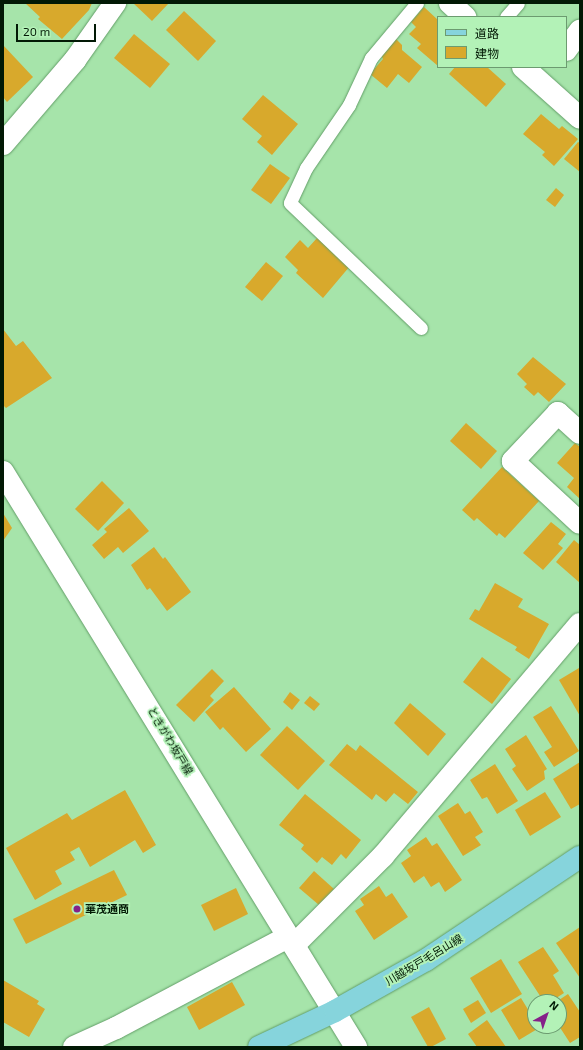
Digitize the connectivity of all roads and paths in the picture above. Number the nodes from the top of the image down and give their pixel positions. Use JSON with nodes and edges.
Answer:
{"nodes":[{"id":1,"x":115,"y":3,"type":"edge"},
{"id":2,"x":417,"y":3,"type":"edge"},
{"id":3,"x":450,"y":3,"type":"edge"},
{"id":4,"x":518,"y":3,"type":"edge"},
{"id":5,"x":464,"y":16,"type":"edge"},
{"id":6,"x":507,"y":16,"type":"edge"},
{"id":7,"x":580,"y":31,"type":"edge"},
{"id":8,"x":567,"y":49,"type":"edge"},
{"id":9,"x":526,"y":68,"type":"edge"},
{"id":10,"x":547,"y":75,"type":"edge"},
{"id":11,"x":580,"y":118,"type":"edge"},
{"id":12,"x":3,"y":144,"type":"edge"},
{"id":13,"x":421,"y":328,"type":"dead end"},
{"id":14,"x":580,"y":433,"type":"edge"},
{"id":15,"x":3,"y":472,"type":"edge"},
{"id":16,"x":580,"y":523,"type":"edge"},
{"id":17,"x":580,"y":624,"type":"edge"},
{"id":18,"x":580,"y":857,"type":"edge"},
{"id":19,"x":291,"y":941,"type":"junction"},
{"id":20,"x":335,"y":1011,"type":"junction"},
{"id":21,"x":74,"y":1047,"type":"edge"},
{"id":22,"x":258,"y":1047,"type":"edge"},
{"id":23,"x":356,"y":1047,"type":"edge"}],
"edges":[{"from":1,"to":12,"type":"street"},
{"from":2,"to":13,"type":"lane"},
{"from":3,"to":5,"type":"street"},
{"from":4,"to":6,"type":"lane"},
{"from":7,"to":8,"type":"street"},
{"from":9,"to":10,"type":"street"},
{"from":10,"to":11,"type":"street"},
{"from":14,"to":16,"type":"street"},
{"from":15,"to":19,"type":"street","name":"ときがわ坂戸線"},
{"from":17,"to":19,"type":"street"},
{"from":18,"to":20,"type":"main road","name":"川越坂戸毛呂山線"},
{"from":19,"to":20,"type":"street","name":"ときがわ坂戸線"},
{"from":19,"to":21,"type":"street"},
{"from":20,"to":22,"type":"main road","name":"川越坂戸毛呂山線"},
{"from":20,"to":23,"type":"street","name":"ときがわ坂戸線"}]}
